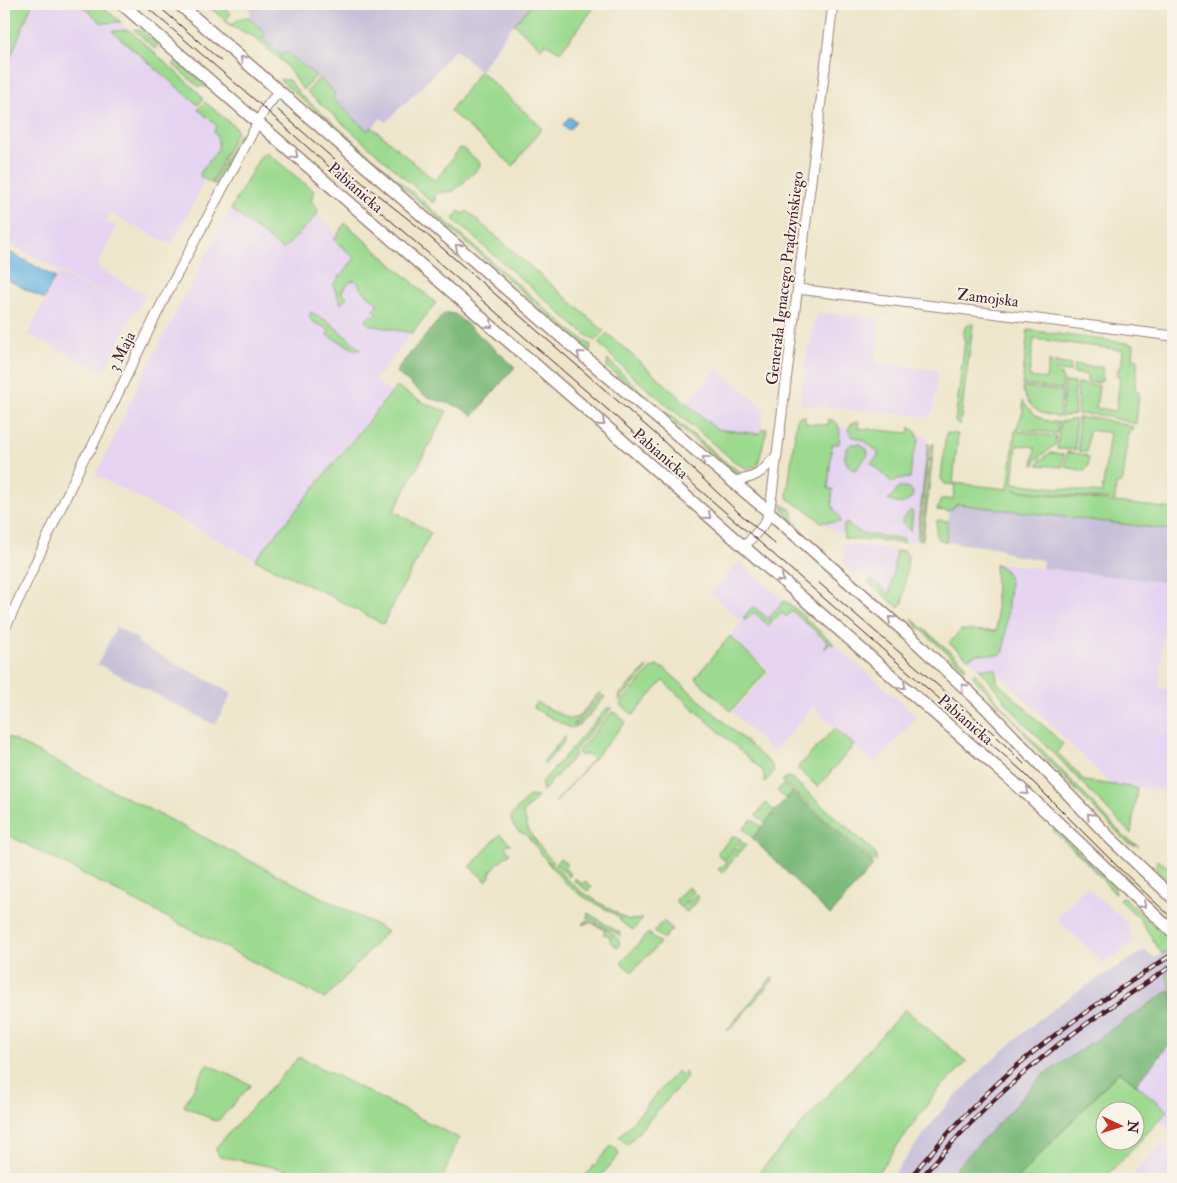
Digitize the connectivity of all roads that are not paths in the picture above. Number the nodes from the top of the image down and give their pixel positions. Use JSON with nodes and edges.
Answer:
{"nodes":[{"id":1,"x":122,"y":4,"type":"edge"},
{"id":2,"x":179,"y":4,"type":"edge"},
{"id":3,"x":833,"y":4,"type":"edge"},
{"id":4,"x":279,"y":91,"type":"junction"},
{"id":5,"x":258,"y":123,"type":"junction"},
{"id":6,"x":798,"y":289,"type":"junction"},
{"id":7,"x":1173,"y":336,"type":"edge"},
{"id":8,"x":777,"y":455,"type":"junction"},
{"id":9,"x":731,"y":481,"type":"junction"},
{"id":10,"x":769,"y":512,"type":"junction"},
{"id":11,"x":744,"y":547,"type":"junction"},
{"id":12,"x":4,"y":631,"type":"edge"},
{"id":13,"x":1173,"y":898,"type":"edge"},
{"id":14,"x":1173,"y":932,"type":"edge"}],
"edges":[{"from":1,"to":5,"type":"main road","name":"Pabianicka"},
{"from":4,"to":2,"type":"main road","name":"Pabianicka","one_way":true},
{"from":3,"to":6,"type":"street","name":"Generała Ignacego Prądzyńskiego"},
{"from":4,"to":5,"type":"street","name":"3 Maja"},
{"from":9,"to":4,"type":"main road","name":"Pabianicka","one_way":true},
{"from":5,"to":11,"type":"main road","name":"Pabianicka","one_way":true},
{"from":5,"to":12,"type":"street","name":"3 Maja"},
{"from":6,"to":7,"type":"street","name":"Zamojska"},
{"from":6,"to":8,"type":"street","name":"Generała Ignacego Prądzyńskiego"},
{"from":8,"to":9,"type":"street"},
{"from":8,"to":10,"type":"street","name":"Generała Ignacego Prądzyńskiego"},
{"from":9,"to":10,"type":"main road","name":"Pabianicka"},
{"from":10,"to":11,"type":"street","name":"Generała Ignacego Prądzyńskiego"},
{"from":13,"to":10,"type":"main road","name":"Pabianicka","one_way":true},
{"from":11,"to":14,"type":"main road","name":"Pabianicka","one_way":true}]}
